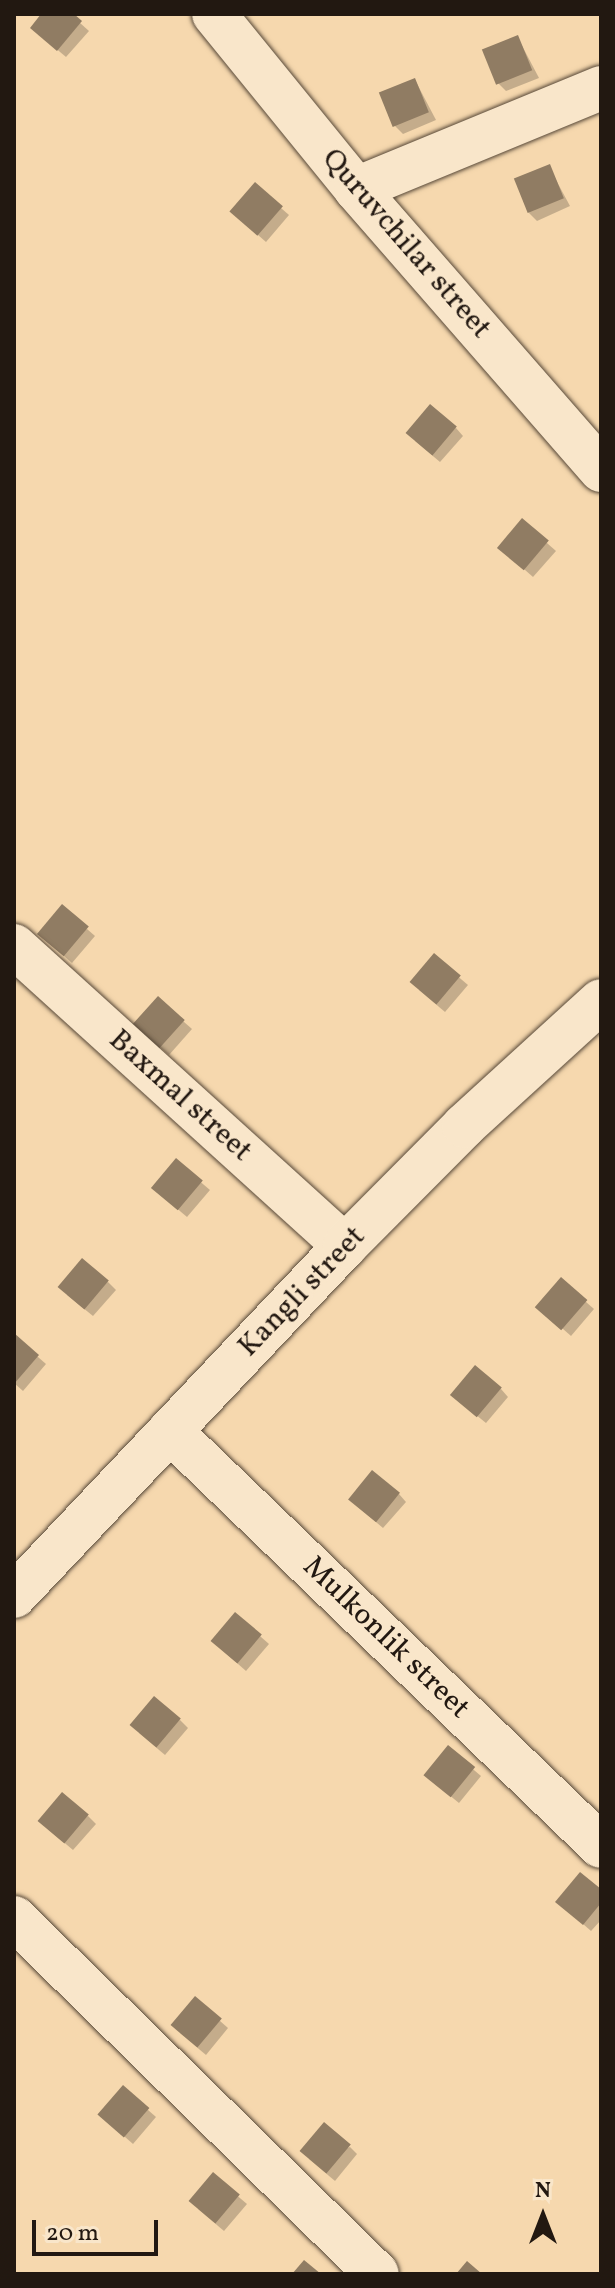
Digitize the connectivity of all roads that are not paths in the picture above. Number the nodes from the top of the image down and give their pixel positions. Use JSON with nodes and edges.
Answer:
{"nodes":[{"id":1,"x":214,"y":14,"type":"edge"},
{"id":2,"x":601,"y":88,"type":"edge"},
{"id":3,"x":356,"y":189,"type":"junction"},
{"id":4,"x":601,"y":470,"type":"edge"},
{"id":5,"x":14,"y":946,"type":"edge"},
{"id":6,"x":601,"y":1001,"type":"edge"},
{"id":7,"x":345,"y":1246,"type":"junction"},
{"id":8,"x":170,"y":1431,"type":"junction"},
{"id":9,"x":14,"y":1596,"type":"edge"},
{"id":10,"x":601,"y":1846,"type":"edge"},
{"id":11,"x":14,"y":1918,"type":"edge"},
{"id":12,"x":377,"y":2274,"type":"edge"}],
"edges":[{"from":1,"to":3,"type":"street","name":"Quruvchilar street"},
{"from":2,"to":3,"type":"street"},
{"from":3,"to":4,"type":"street","name":"Quruvchilar street"},
{"from":5,"to":7,"type":"street","name":"Baxmal street"},
{"from":6,"to":7,"type":"street","name":"Kangli street"},
{"from":7,"to":8,"type":"street","name":"Kangli street"},
{"from":8,"to":9,"type":"street","name":"Kangli street"},
{"from":8,"to":10,"type":"street","name":"Mulkonlik street"},
{"from":11,"to":12,"type":"street"}]}
